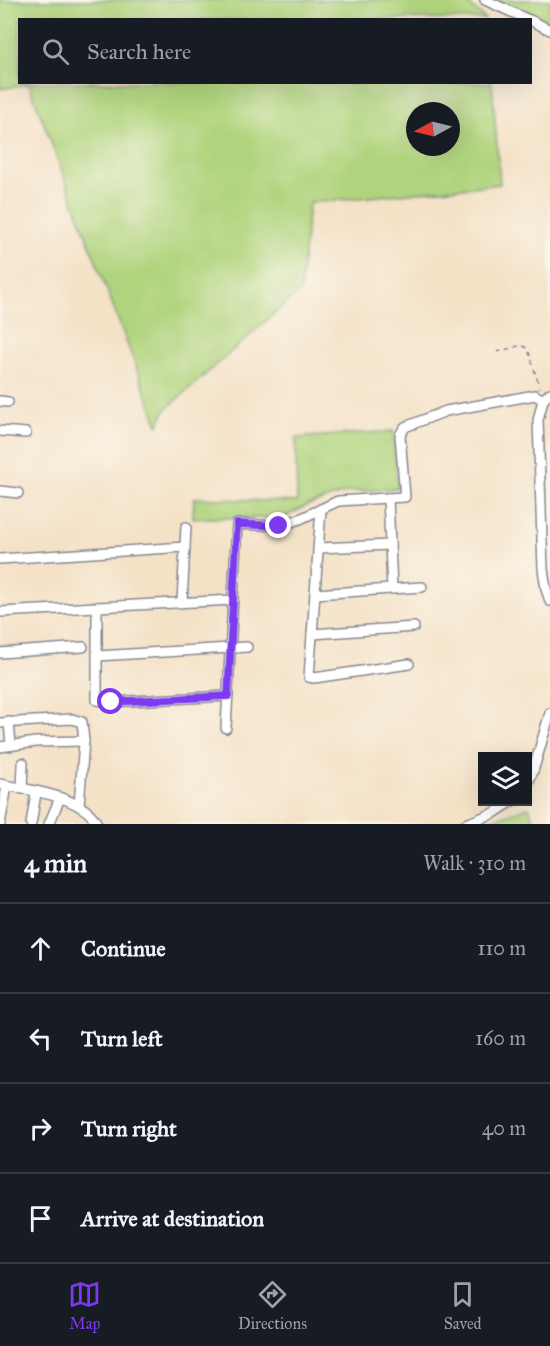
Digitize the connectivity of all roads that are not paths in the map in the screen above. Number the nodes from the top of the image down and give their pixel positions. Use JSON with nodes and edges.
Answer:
{"nodes":[{"id":1,"x":485,"y":0,"type":"edge"},
{"id":2,"x":525,"y":18,"type":"edge"},
{"id":3,"x":532,"y":21,"type":"edge"},
{"id":4,"x":550,"y":30,"type":"edge"},
{"id":5,"x":547,"y":397,"type":"edge"},
{"id":6,"x":0,"y":431,"type":"edge"},
{"id":7,"x":26,"y":433,"type":"dead end"},
{"id":8,"x":0,"y":491,"type":"edge"},
{"id":9,"x":18,"y":493,"type":"dead end"},
{"id":10,"x":388,"y":498,"type":"junction"},
{"id":11,"x":321,"y":509,"type":"junction"},
{"id":12,"x":186,"y":527,"type":"dead end"},
{"id":13,"x":390,"y":544,"type":"junction"},
{"id":14,"x":185,"y":547,"type":"junction"},
{"id":15,"x":318,"y":548,"type":"junction"},
{"id":16,"x":0,"y":559,"type":"edge"},
{"id":17,"x":422,"y":587,"type":"dead end"},
{"id":18,"x":392,"y":589,"type":"junction"},
{"id":19,"x":315,"y":594,"type":"junction"},
{"id":20,"x":233,"y":600,"type":"junction"},
{"id":21,"x":550,"y":601,"type":"edge"},
{"id":22,"x":182,"y":602,"type":"junction"},
{"id":23,"x":97,"y":607,"type":"junction"},
{"id":24,"x":0,"y":612,"type":"edge"},
{"id":25,"x":414,"y":627,"type":"dead end"},
{"id":26,"x":312,"y":634,"type":"junction"},
{"id":27,"x":83,"y":647,"type":"dead end"},
{"id":28,"x":247,"y":647,"type":"dead end"},
{"id":29,"x":230,"y":648,"type":"junction"},
{"id":30,"x":0,"y":653,"type":"edge"},
{"id":31,"x":97,"y":656,"type":"junction"},
{"id":32,"x":409,"y":664,"type":"dead end"},
{"id":33,"x":228,"y":696,"type":"junction"},
{"id":34,"x":550,"y":713,"type":"edge"},
{"id":35,"x":4,"y":722,"type":"edge"},
{"id":36,"x":226,"y":728,"type":"dead end"},
{"id":37,"x":84,"y":741,"type":"junction"},
{"id":38,"x":11,"y":745,"type":"junction"},
{"id":39,"x":0,"y":747,"type":"edge"},
{"id":40,"x":23,"y":763,"type":"dead end"},
{"id":41,"x":532,"y":773,"type":"edge"},
{"id":42,"x":3,"y":785,"type":"edge"},
{"id":43,"x":22,"y":789,"type":"junction"},
{"id":44,"x":36,"y":793,"type":"junction"},
{"id":45,"x":60,"y":798,"type":"junction"},
{"id":46,"x":79,"y":806,"type":"junction"},
{"id":47,"x":504,"y":806,"type":"edge"},
{"id":48,"x":0,"y":824,"type":"edge"},
{"id":49,"x":31,"y":824,"type":"edge"},
{"id":50,"x":50,"y":824,"type":"edge"},
{"id":51,"x":97,"y":824,"type":"edge"},
{"id":52,"x":466,"y":824,"type":"edge"}],
"edges":[{"from":1,"to":2,"type":"street"},
{"from":3,"to":4,"type":"street"},
{"from":5,"to":10,"type":"street"},
{"from":5,"to":21,"type":"street"},
{"from":6,"to":7,"type":"street"},
{"from":8,"to":9,"type":"street"},
{"from":10,"to":11,"type":"street"},
{"from":10,"to":13,"type":"street"},
{"from":11,"to":15,"type":"street"},
{"from":11,"to":20,"type":"street"},
{"from":12,"to":14,"type":"street"},
{"from":13,"to":15,"type":"street"},
{"from":13,"to":18,"type":"street"},
{"from":14,"to":16,"type":"street"},
{"from":14,"to":22,"type":"street"},
{"from":15,"to":19,"type":"street"},
{"from":17,"to":18,"type":"street"},
{"from":18,"to":19,"type":"street"},
{"from":19,"to":26,"type":"street"},
{"from":20,"to":22,"type":"street"},
{"from":20,"to":29,"type":"street"},
{"from":22,"to":23,"type":"street"},
{"from":23,"to":24,"type":"street"},
{"from":23,"to":31,"type":"street"},
{"from":25,"to":26,"type":"street"},
{"from":26,"to":32,"type":"street"},
{"from":27,"to":30,"type":"street"},
{"from":28,"to":29,"type":"street"},
{"from":29,"to":31,"type":"street"},
{"from":29,"to":33,"type":"street"},
{"from":31,"to":33,"type":"street"},
{"from":33,"to":36,"type":"street"},
{"from":34,"to":41,"type":"street"},
{"from":35,"to":37,"type":"street"},
{"from":35,"to":38,"type":"street"},
{"from":37,"to":38,"type":"street"},
{"from":37,"to":46,"type":"street"},
{"from":38,"to":39,"type":"street"},
{"from":40,"to":43,"type":"street"},
{"from":42,"to":43,"type":"street"},
{"from":42,"to":48,"type":"street"},
{"from":43,"to":44,"type":"street"},
{"from":44,"to":45,"type":"street"},
{"from":44,"to":49,"type":"street"},
{"from":45,"to":46,"type":"street"},
{"from":45,"to":50,"type":"street"},
{"from":46,"to":51,"type":"street"},
{"from":47,"to":52,"type":"street"}]}
